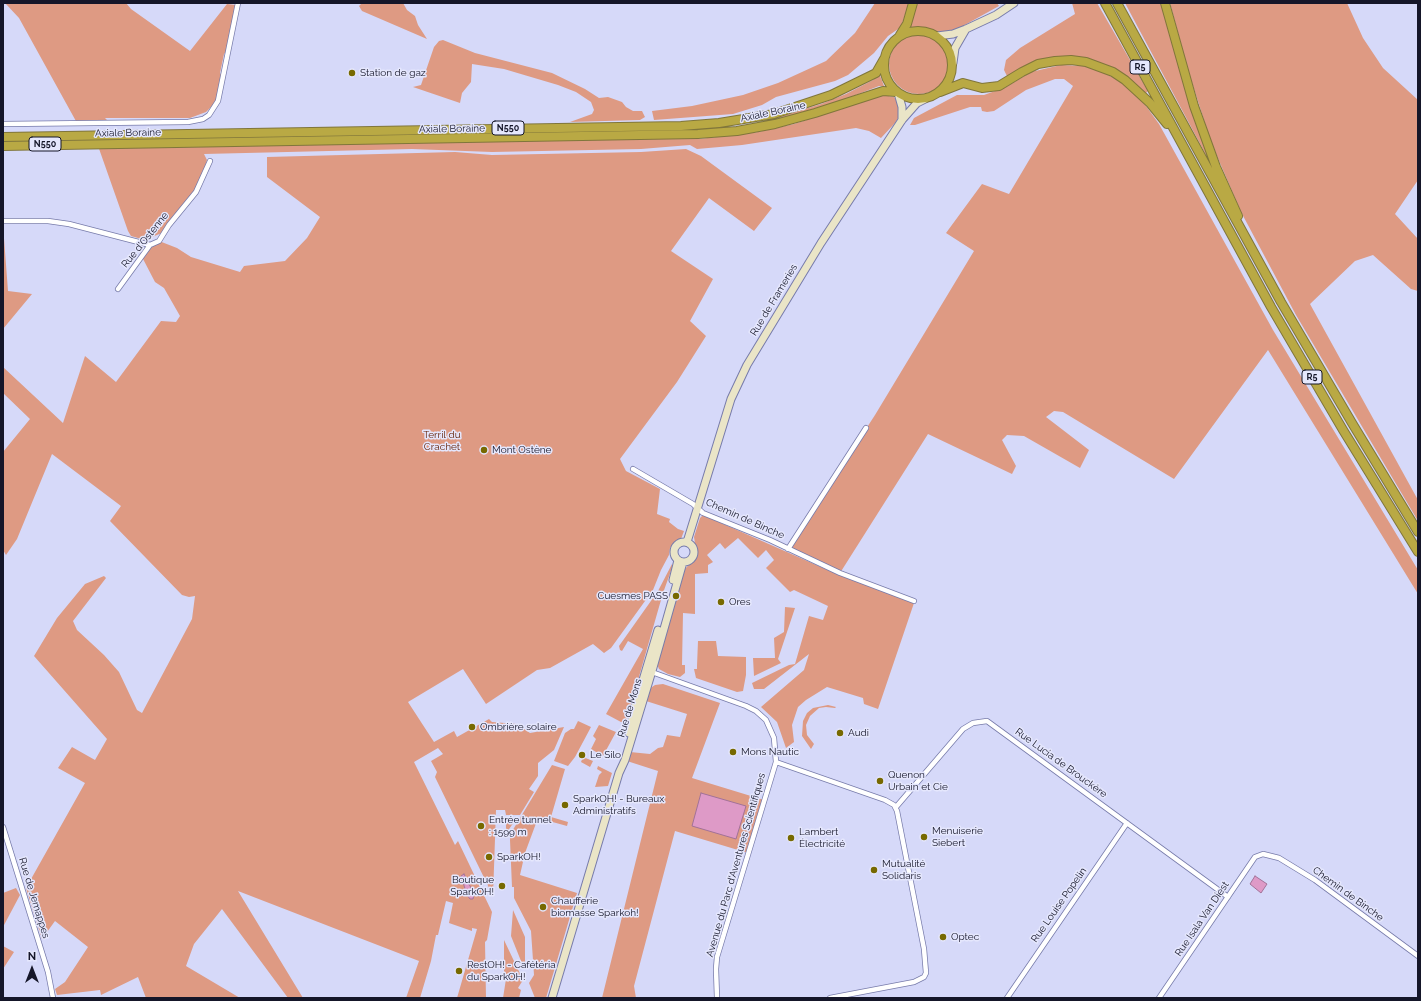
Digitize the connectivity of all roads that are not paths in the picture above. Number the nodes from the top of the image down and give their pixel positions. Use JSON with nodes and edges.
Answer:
{"nodes":[{"id":1,"x":238,"y":3,"type":"edge"},
{"id":2,"x":913,"y":3,"type":"edge"},
{"id":3,"x":1014,"y":3,"type":"edge"},
{"id":4,"x":1105,"y":3,"type":"edge"},
{"id":5,"x":1117,"y":3,"type":"edge"},
{"id":6,"x":1165,"y":3,"type":"edge"},
{"id":7,"x":966,"y":29,"type":"junction"},
{"id":8,"x":899,"y":36,"type":"junction"},
{"id":9,"x":937,"y":36,"type":"junction"},
{"id":10,"x":884,"y":59,"type":"junction"},
{"id":11,"x":953,"y":63,"type":"junction"},
{"id":12,"x":897,"y":92,"type":"junction"},
{"id":13,"x":940,"y":92,"type":"junction"},
{"id":14,"x":925,"y":99,"type":"junction"},
{"id":15,"x":902,"y":120,"type":"junction"},
{"id":16,"x":3,"y":124,"type":"edge"},
{"id":17,"x":1174,"y":132,"type":"junction"},
{"id":18,"x":3,"y":137,"type":"edge"},
{"id":19,"x":3,"y":146,"type":"edge"},
{"id":20,"x":210,"y":161,"type":"dead end"},
{"id":21,"x":3,"y":221,"type":"edge"},
{"id":22,"x":1243,"y":235,"type":"junction"},
{"id":23,"x":150,"y":245,"type":"junction"},
{"id":24,"x":118,"y":289,"type":"dead end"},
{"id":25,"x":866,"y":428,"type":"dead end"},
{"id":26,"x":633,"y":469,"type":"dead end"},
{"id":27,"x":698,"y":508,"type":"junction"},
{"id":28,"x":1418,"y":532,"type":"edge"},
{"id":29,"x":687,"y":542,"type":"junction"},
{"id":30,"x":788,"y":549,"type":"junction"},
{"id":31,"x":1418,"y":552,"type":"edge"},
{"id":32,"x":680,"y":561,"type":"junction"},
{"id":33,"x":914,"y":601,"type":"dead end"},
{"id":34,"x":649,"y":670,"type":"junction"},
{"id":35,"x":776,"y":762,"type":"junction"},
{"id":36,"x":896,"y":807,"type":"junction"},
{"id":37,"x":1127,"y":823,"type":"junction"},
{"id":38,"x":3,"y":827,"type":"edge"},
{"id":39,"x":1263,"y":854,"type":"joint"},
{"id":40,"x":1228,"y":897,"type":"junction"},
{"id":41,"x":1418,"y":956,"type":"edge"},
{"id":42,"x":52,"y":998,"type":"edge"},
{"id":43,"x":552,"y":998,"type":"edge"},
{"id":44,"x":717,"y":998,"type":"edge"},
{"id":45,"x":830,"y":998,"type":"edge"},
{"id":46,"x":1007,"y":998,"type":"edge"},
{"id":47,"x":1159,"y":998,"type":"edge"}],
"edges":[{"from":1,"to":16,"type":"street"},
{"from":2,"to":8,"type":"highway"},
{"from":3,"to":7,"type":"main road"},
{"from":4,"to":17,"type":"highway","number":"R5"},
{"from":5,"to":22,"type":"highway","number":"R5"},
{"from":6,"to":22,"type":"highway"},
{"from":7,"to":9,"type":"main road"},
{"from":7,"to":11,"type":"main road"},
{"from":8,"to":9,"type":"highway"},
{"from":8,"to":10,"type":"highway"},
{"from":9,"to":11,"type":"highway"},
{"from":10,"to":12,"type":"highway"},
{"from":10,"to":18,"type":"highway","name":"Axiale Boraine","number":"N550"},
{"from":11,"to":13,"type":"highway"},
{"from":12,"to":14,"type":"highway"},
{"from":12,"to":15,"type":"main road"},
{"from":12,"to":19,"type":"highway","name":"Axiale Boraine","number":"N550"},
{"from":13,"to":14,"type":"highway"},
{"from":13,"to":17,"type":"highway"},
{"from":14,"to":15,"type":"main road","name":"Rue de Frameries"},
{"from":15,"to":27,"type":"main road","name":"Rue de Frameries"},
{"from":17,"to":31,"type":"highway","number":"R5"},
{"from":20,"to":23,"type":"street","name":"Rue d'Ostenne"},
{"from":21,"to":23,"type":"street"},
{"from":22,"to":28,"type":"highway","number":"R5"},
{"from":23,"to":24,"type":"street","name":"Rue d'Ostenne"},
{"from":25,"to":30,"type":"street","name":"Chemin de Binche"},
{"from":26,"to":27,"type":"street","name":"Chemin de Binche"},
{"from":27,"to":29,"type":"main road"},
{"from":27,"to":30,"type":"street","name":"Chemin de Binche"},
{"from":29,"to":32,"type":"main road"},
{"from":29,"to":32,"type":"main road"},
{"from":30,"to":33,"type":"street","name":"Chemin de Binche"},
{"from":32,"to":34,"type":"main road","name":"Rue de Mons"},
{"from":34,"to":35,"type":"street","name":"Avenue du Parc d'Aventures Scientifiques"},
{"from":34,"to":43,"type":"main road","name":"Rue de Mons"},
{"from":35,"to":36,"type":"street"},
{"from":35,"to":44,"type":"street","name":"Avenue du Parc d'Aventures Scientifiques"},
{"from":36,"to":37,"type":"street","name":"Rue Lucia de Brouckère"},
{"from":36,"to":45,"type":"street"},
{"from":37,"to":40,"type":"street","name":"Rue Lucia de Brouckère"},
{"from":37,"to":46,"type":"street","name":"Rue Louise Popelin"},
{"from":38,"to":42,"type":"street","name":"Rue de Jemappes"},
{"from":39,"to":40,"type":"street","name":"Rue Isala Van Diest"},
{"from":39,"to":41,"type":"street","name":"Chemin de Binche"},
{"from":40,"to":47,"type":"street","name":"Rue Isala Van Diest"}]}
